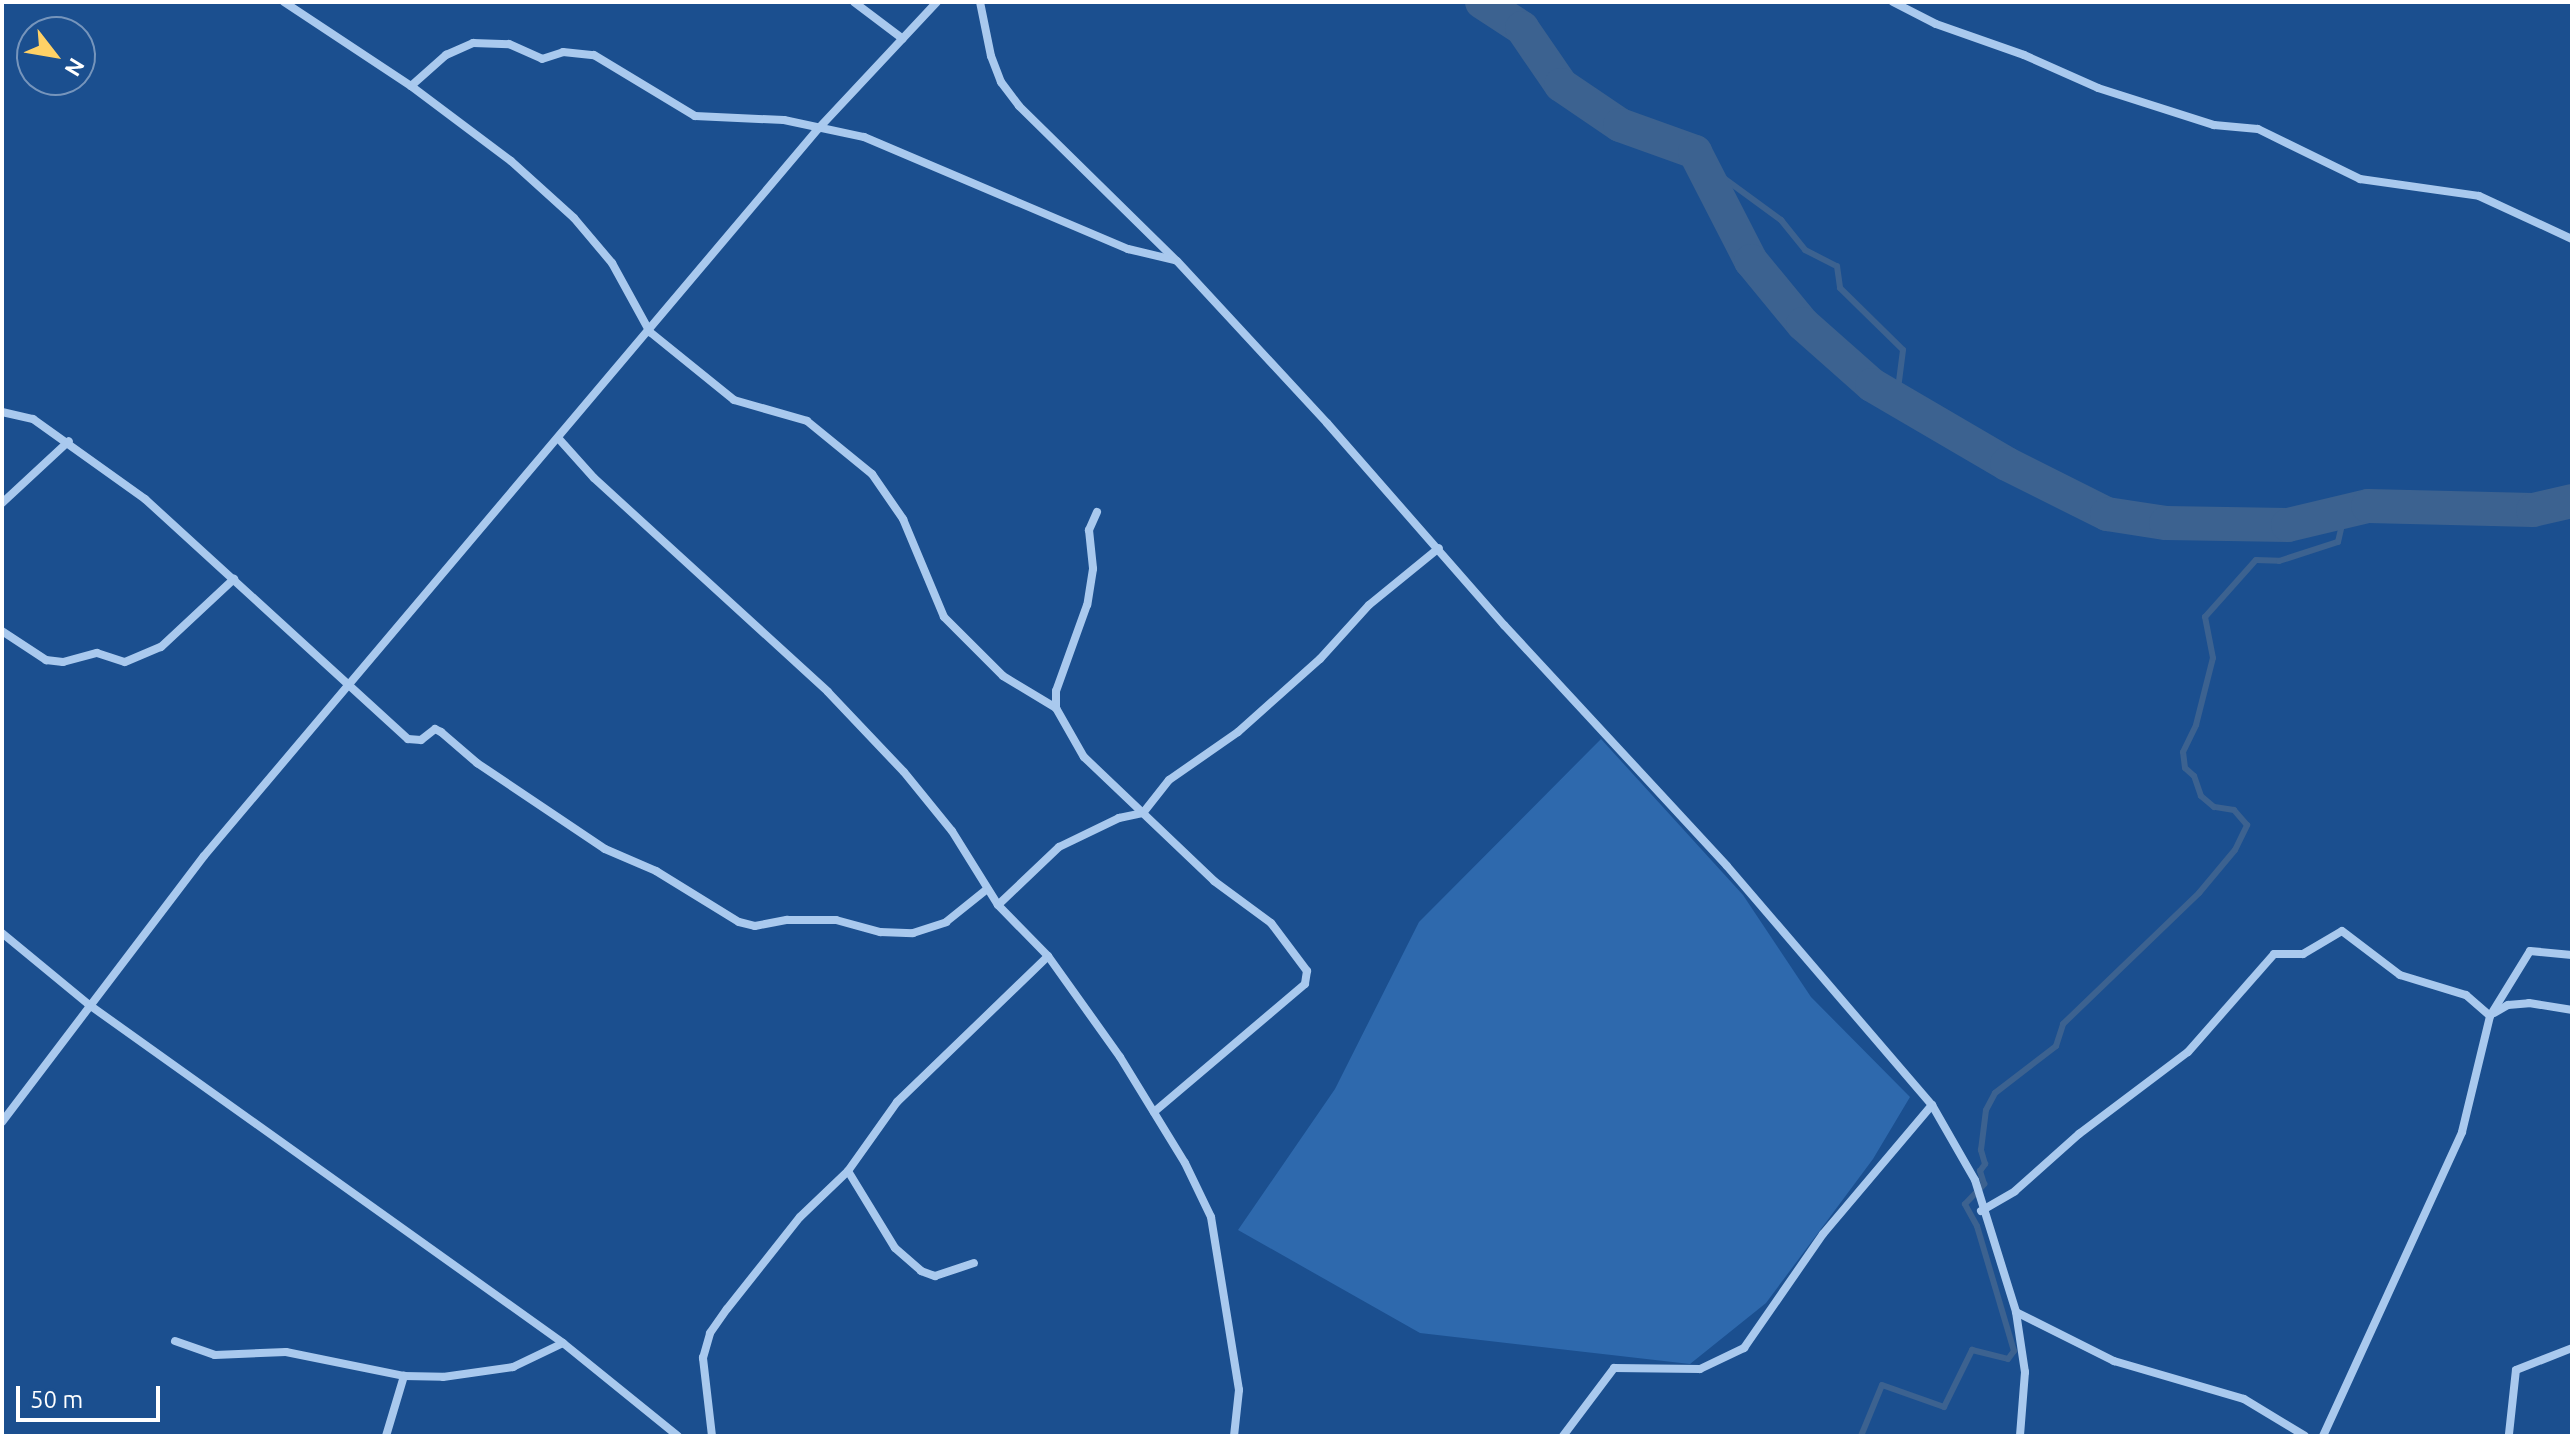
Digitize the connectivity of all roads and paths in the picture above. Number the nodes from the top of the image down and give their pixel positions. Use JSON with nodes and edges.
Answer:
{"nodes":[{"id":1,"x":284,"y":2,"type":"edge"},
{"id":2,"x":854,"y":2,"type":"edge"},
{"id":3,"x":937,"y":2,"type":"edge"},
{"id":4,"x":980,"y":2,"type":"edge"},
{"id":5,"x":1893,"y":2,"type":"edge"},
{"id":6,"x":903,"y":39,"type":"junction"},
{"id":7,"x":411,"y":86,"type":"junction"},
{"id":8,"x":818,"y":129,"type":"junction"},
{"id":9,"x":2572,"y":239,"type":"edge"},
{"id":10,"x":1177,"y":261,"type":"junction"},
{"id":11,"x":650,"y":332,"type":"junction"},
{"id":12,"x":2,"y":412,"type":"edge"},
{"id":13,"x":559,"y":439,"type":"junction"},
{"id":14,"x":69,"y":441,"type":"junction"},
{"id":15,"x":2,"y":503,"type":"edge"},
{"id":16,"x":1097,"y":512,"type":"dead end"},
{"id":17,"x":1439,"y":548,"type":"junction"},
{"id":18,"x":234,"y":579,"type":"junction"},
{"id":19,"x":2,"y":631,"type":"edge"},
{"id":20,"x":348,"y":687,"type":"junction"},
{"id":21,"x":1056,"y":708,"type":"junction"},
{"id":22,"x":1143,"y":813,"type":"junction"},
{"id":23,"x":987,"y":889,"type":"junction"},
{"id":24,"x":998,"y":905,"type":"junction"},
{"id":25,"x":2,"y":933,"type":"edge"},
{"id":26,"x":2572,"y":955,"type":"edge"},
{"id":27,"x":1048,"y":956,"type":"junction"},
{"id":28,"x":88,"y":1004,"type":"junction"},
{"id":29,"x":2572,"y":1010,"type":"edge"},
{"id":30,"x":2490,"y":1016,"type":"junction"},
{"id":31,"x":1932,"y":1105,"type":"junction"},
{"id":32,"x":1154,"y":1112,"type":"junction"},
{"id":33,"x":2,"y":1122,"type":"edge"},
{"id":34,"x":848,"y":1171,"type":"junction"},
{"id":35,"x":1981,"y":1211,"type":"junction"},
{"id":36,"x":974,"y":1263,"type":"dead end"},
{"id":37,"x":2016,"y":1312,"type":"junction"},
{"id":38,"x":175,"y":1341,"type":"dead end"},
{"id":39,"x":563,"y":1343,"type":"junction"},
{"id":40,"x":2572,"y":1348,"type":"edge"},
{"id":41,"x":404,"y":1376,"type":"junction"},
{"id":42,"x":2509,"y":1434,"type":"dead end"},
{"id":43,"x":386,"y":1436,"type":"edge"},
{"id":44,"x":678,"y":1436,"type":"edge"},
{"id":45,"x":712,"y":1436,"type":"edge"},
{"id":46,"x":1234,"y":1436,"type":"edge"},
{"id":47,"x":1563,"y":1436,"type":"edge"},
{"id":48,"x":2020,"y":1436,"type":"edge"},
{"id":49,"x":2305,"y":1436,"type":"edge"},
{"id":50,"x":2323,"y":1436,"type":"edge"}],
"edges":[{"from":1,"to":7,"type":"street"},
{"from":2,"to":6,"type":"street"},
{"from":3,"to":6,"type":"street"},
{"from":4,"to":10,"type":"street"},
{"from":5,"to":9,"type":"street"},
{"from":6,"to":8,"type":"street"},
{"from":7,"to":8,"type":"street"},
{"from":7,"to":11,"type":"street"},
{"from":8,"to":10,"type":"street"},
{"from":8,"to":11,"type":"street"},
{"from":10,"to":17,"type":"street"},
{"from":11,"to":13,"type":"street"},
{"from":11,"to":21,"type":"street"},
{"from":12,"to":14,"type":"street"},
{"from":13,"to":20,"type":"street"},
{"from":13,"to":23,"type":"street"},
{"from":14,"to":15,"type":"street"},
{"from":14,"to":18,"type":"street"},
{"from":16,"to":21,"type":"street"},
{"from":17,"to":22,"type":"street"},
{"from":17,"to":31,"type":"street"},
{"from":18,"to":19,"type":"street"},
{"from":18,"to":20,"type":"street"},
{"from":20,"to":23,"type":"street"},
{"from":20,"to":28,"type":"street"},
{"from":21,"to":22,"type":"street"},
{"from":22,"to":24,"type":"street"},
{"from":22,"to":32,"type":"street"},
{"from":23,"to":24,"type":"street"},
{"from":24,"to":27,"type":"street"},
{"from":25,"to":28,"type":"street"},
{"from":26,"to":30,"type":"street"},
{"from":27,"to":32,"type":"street"},
{"from":27,"to":34,"type":"street"},
{"from":28,"to":33,"type":"street"},
{"from":28,"to":39,"type":"street"},
{"from":29,"to":30,"type":"street"},
{"from":30,"to":35,"type":"street"},
{"from":30,"to":50,"type":"street"},
{"from":31,"to":35,"type":"street"},
{"from":31,"to":47,"type":"street"},
{"from":32,"to":46,"type":"street"},
{"from":34,"to":36,"type":"street"},
{"from":34,"to":45,"type":"street"},
{"from":35,"to":37,"type":"street"},
{"from":37,"to":48,"type":"street"},
{"from":37,"to":49,"type":"street"},
{"from":38,"to":41,"type":"street"},
{"from":39,"to":41,"type":"street"},
{"from":39,"to":44,"type":"street"},
{"from":40,"to":42,"type":"street"},
{"from":41,"to":43,"type":"street"}]}
